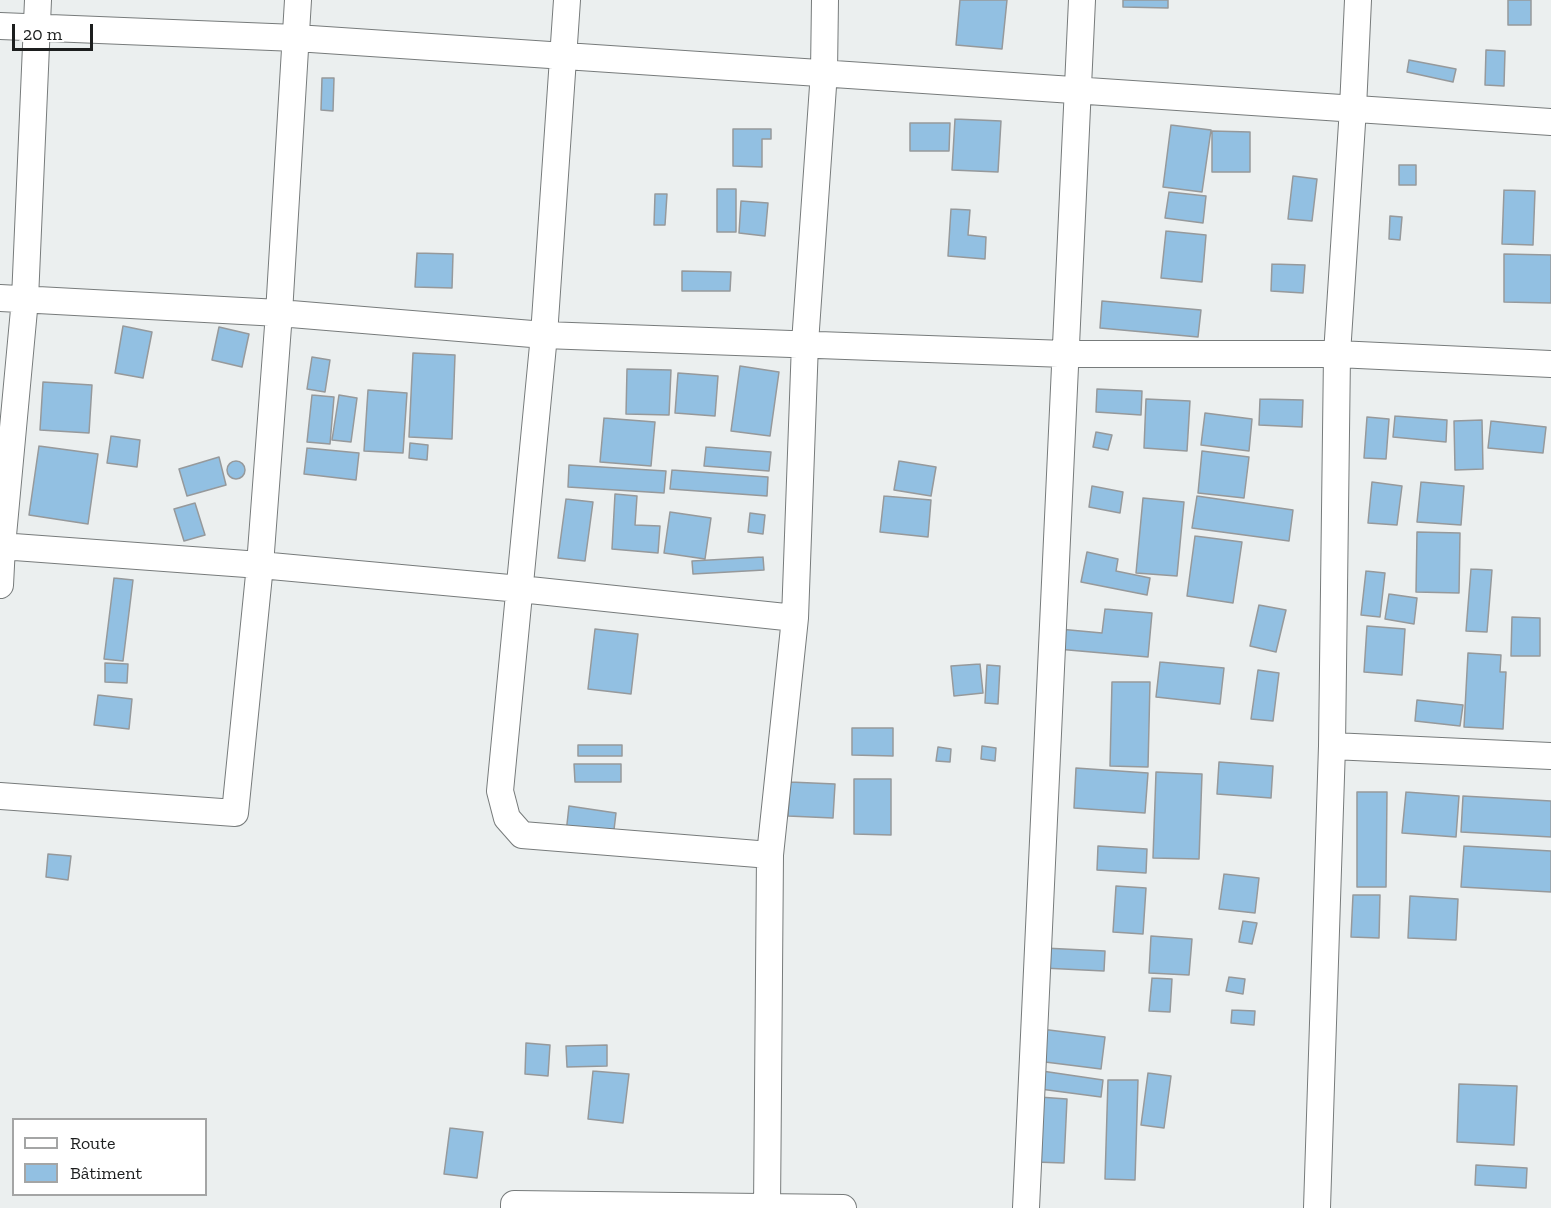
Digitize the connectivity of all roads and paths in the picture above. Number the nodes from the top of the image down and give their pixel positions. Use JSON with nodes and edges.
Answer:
{"nodes":[{"id":1,"x":38,"y":0,"type":"edge"},
{"id":2,"x":298,"y":0,"type":"edge"},
{"id":3,"x":567,"y":0,"type":"edge"},
{"id":4,"x":825,"y":0,"type":"edge"},
{"id":5,"x":1082,"y":0,"type":"edge"},
{"id":6,"x":1358,"y":0,"type":"edge"},
{"id":7,"x":0,"y":26,"type":"edge"},
{"id":8,"x":37,"y":26,"type":"junction"},
{"id":9,"x":296,"y":38,"type":"junction"},
{"id":10,"x":564,"y":57,"type":"junction"},
{"id":11,"x":824,"y":72,"type":"junction"},
{"id":12,"x":1077,"y":91,"type":"junction"},
{"id":13,"x":1353,"y":108,"type":"junction"},
{"id":14,"x":1551,"y":122,"type":"edge"},
{"id":15,"x":12,"y":298,"type":"edge"},
{"id":16,"x":279,"y":313,"type":"junction"},
{"id":17,"x":544,"y":335,"type":"junction"},
{"id":18,"x":805,"y":343,"type":"junction"},
{"id":19,"x":1065,"y":354,"type":"junction"},
{"id":20,"x":1337,"y":354,"type":"junction"},
{"id":21,"x":1551,"y":364,"type":"edge"},
{"id":22,"x":1,"y":546,"type":"edge"},
{"id":23,"x":260,"y":565,"type":"junction"},
{"id":24,"x":0,"y":585,"type":"edge"},
{"id":25,"x":520,"y":589,"type":"junction"},
{"id":26,"x":795,"y":618,"type":"junction"},
{"id":27,"x":1332,"y":746,"type":"junction"},
{"id":28,"x":1551,"y":756,"type":"edge"},
{"id":29,"x":0,"y":796,"type":"edge"},
{"id":30,"x":770,"y":855,"type":"junction"},
{"id":31,"x":767,"y":1207,"type":"edge"},
{"id":32,"x":514,"y":1208,"type":"edge"},
{"id":33,"x":843,"y":1208,"type":"edge"},
{"id":34,"x":1026,"y":1208,"type":"edge"},
{"id":35,"x":1317,"y":1208,"type":"edge"}],
"edges":[{"from":1,"to":8,"type":"street"},
{"from":2,"to":9,"type":"street"},
{"from":3,"to":10,"type":"street"},
{"from":4,"to":11,"type":"street"},
{"from":5,"to":12,"type":"street"},
{"from":6,"to":13,"type":"street"},
{"from":7,"to":8,"type":"street"},
{"from":8,"to":9,"type":"street"},
{"from":8,"to":15,"type":"street"},
{"from":9,"to":10,"type":"street"},
{"from":9,"to":16,"type":"street"},
{"from":10,"to":11,"type":"street"},
{"from":10,"to":17,"type":"street"},
{"from":11,"to":12,"type":"street"},
{"from":11,"to":18,"type":"street"},
{"from":12,"to":13,"type":"street"},
{"from":12,"to":19,"type":"street"},
{"from":13,"to":14,"type":"street"},
{"from":13,"to":20,"type":"street"},
{"from":15,"to":16,"type":"street"},
{"from":15,"to":22,"type":"street"},
{"from":16,"to":17,"type":"street"},
{"from":16,"to":23,"type":"street"},
{"from":17,"to":18,"type":"street"},
{"from":17,"to":25,"type":"street"},
{"from":18,"to":19,"type":"street"},
{"from":18,"to":26,"type":"street"},
{"from":19,"to":20,"type":"street"},
{"from":19,"to":34,"type":"street"},
{"from":20,"to":21,"type":"street"},
{"from":20,"to":27,"type":"street"},
{"from":22,"to":23,"type":"street"},
{"from":22,"to":24,"type":"street"},
{"from":23,"to":25,"type":"street"},
{"from":23,"to":29,"type":"street"},
{"from":25,"to":26,"type":"street"},
{"from":25,"to":30,"type":"street"},
{"from":26,"to":30,"type":"street"},
{"from":27,"to":28,"type":"street"},
{"from":27,"to":35,"type":"street"},
{"from":30,"to":31,"type":"street"},
{"from":31,"to":32,"type":"street"},
{"from":31,"to":33,"type":"street"}]}
